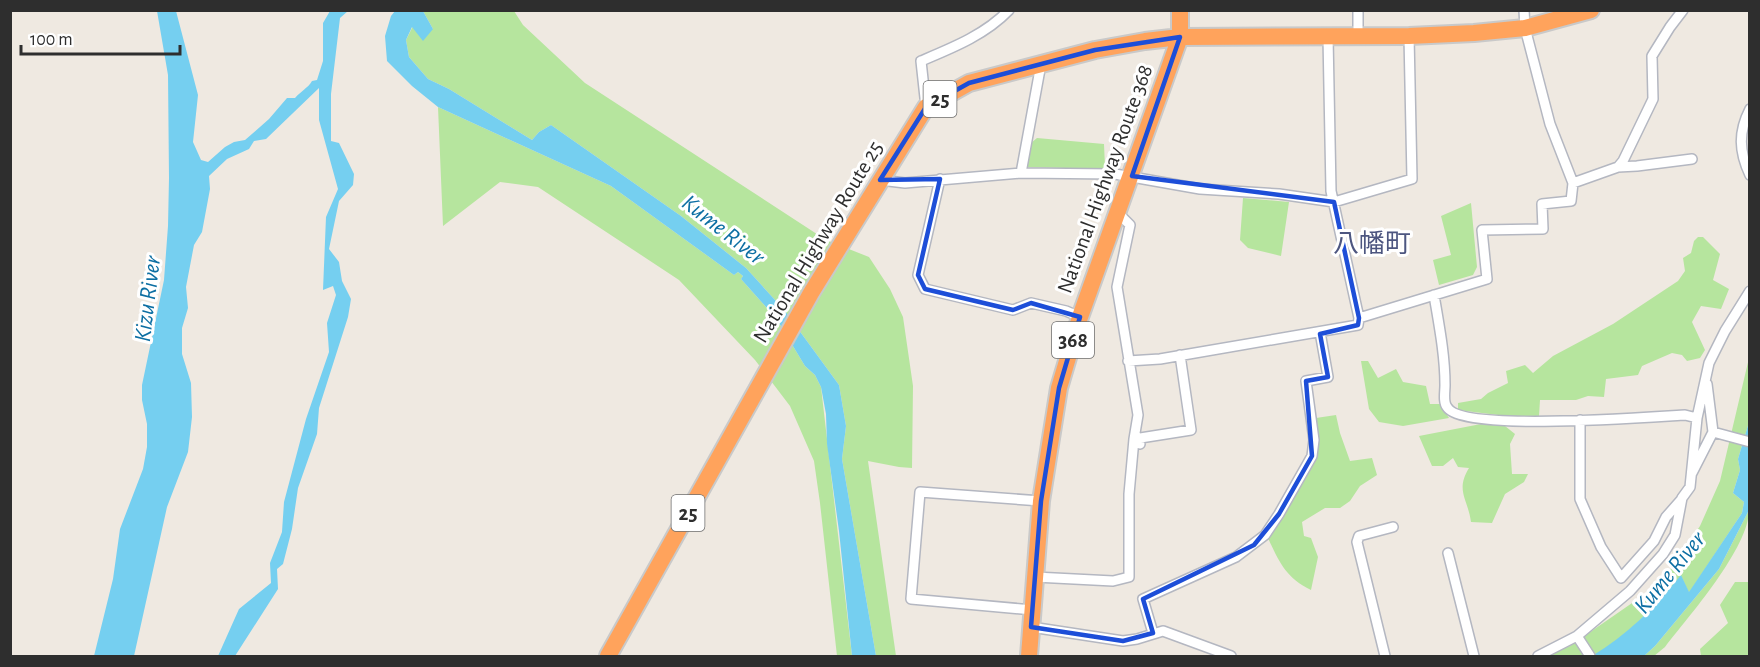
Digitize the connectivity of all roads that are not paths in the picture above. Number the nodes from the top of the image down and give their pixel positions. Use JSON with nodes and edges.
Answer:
{"nodes":[{"id":1,"x":1009,"y":10,"type":"edge"},
{"id":2,"x":1180,"y":10,"type":"edge"},
{"id":3,"x":1358,"y":10,"type":"edge"},
{"id":4,"x":1524,"y":10,"type":"edge"},
{"id":5,"x":1591,"y":10,"type":"edge"},
{"id":6,"x":1683,"y":10,"type":"edge"},
{"id":7,"x":1525,"y":28,"type":"junction"},
{"id":8,"x":1358,"y":36,"type":"junction"},
{"id":9,"x":1409,"y":36,"type":"junction"},
{"id":10,"x":1180,"y":37,"type":"junction"},
{"id":11,"x":1328,"y":37,"type":"junction"},
{"id":12,"x":1041,"y":64,"type":"junction"},
{"id":13,"x":926,"y":107,"type":"junction"},
{"id":14,"x":1749,"y":109,"type":"edge"},
{"id":15,"x":1692,"y":159,"type":"dead end"},
{"id":16,"x":1618,"y":167,"type":"junction"},
{"id":17,"x":1022,"y":173,"type":"junction"},
{"id":18,"x":1749,"y":175,"type":"edge"},
{"id":19,"x":1132,"y":176,"type":"junction"},
{"id":20,"x":940,"y":179,"type":"junction"},
{"id":21,"x":880,"y":180,"type":"junction"},
{"id":22,"x":1573,"y":183,"type":"junction"},
{"id":23,"x":1334,"y":202,"type":"junction"},
{"id":24,"x":1118,"y":213,"type":"junction"},
{"id":25,"x":1749,"y":291,"type":"edge"},
{"id":26,"x":1434,"y":295,"type":"junction"},
{"id":27,"x":1080,"y":317,"type":"junction"},
{"id":28,"x":1359,"y":318,"type":"junction"},
{"id":29,"x":1320,"y":332,"type":"junction"},
{"id":30,"x":1180,"y":356,"type":"junction"},
{"id":31,"x":1128,"y":361,"type":"junction"},
{"id":32,"x":1706,"y":378,"type":"junction"},
{"id":33,"x":1697,"y":418,"type":"junction"},
{"id":34,"x":1580,"y":420,"type":"junction"},
{"id":35,"x":1713,"y":432,"type":"junction"},
{"id":36,"x":1137,"y":442,"type":"junction"},
{"id":37,"x":1749,"y":442,"type":"edge"},
{"id":38,"x":1691,"y":475,"type":"junction"},
{"id":39,"x":1682,"y":498,"type":"junction"},
{"id":40,"x":1041,"y":501,"type":"junction"},
{"id":41,"x":1393,"y":527,"type":"dead end"},
{"id":42,"x":1449,"y":553,"type":"dead end"},
{"id":43,"x":1035,"y":577,"type":"junction"},
{"id":44,"x":1033,"y":610,"type":"junction"},
{"id":45,"x":1031,"y":627,"type":"junction"},
{"id":46,"x":1153,"y":633,"type":"junction"},
{"id":47,"x":1577,"y":636,"type":"junction"},
{"id":48,"x":1589,"y":654,"type":"edge"},
{"id":49,"x":608,"y":657,"type":"edge"},
{"id":50,"x":1029,"y":657,"type":"edge"},
{"id":51,"x":1231,"y":657,"type":"edge"},
{"id":52,"x":1385,"y":657,"type":"edge"},
{"id":53,"x":1474,"y":657,"type":"edge"},
{"id":54,"x":1538,"y":657,"type":"edge"}],
"edges":[{"from":1,"to":13,"type":"street"},
{"from":2,"to":10,"type":"highway"},
{"from":3,"to":8,"type":"street"},
{"from":4,"to":7,"type":"street"},
{"from":5,"to":7,"type":"highway","name":"National Highway Route 25"},
{"from":6,"to":16,"type":"street"},
{"from":7,"to":9,"type":"highway","name":"National Highway Route 25"},
{"from":7,"to":22,"type":"street"},
{"from":8,"to":9,"type":"highway","name":"National Highway Route 25"},
{"from":8,"to":11,"type":"highway","name":"National Highway Route 25"},
{"from":9,"to":23,"type":"street"},
{"from":10,"to":11,"type":"highway","name":"National Highway Route 25"},
{"from":10,"to":12,"type":"highway","name":"National Highway Route 25","number":"25"},
{"from":10,"to":19,"type":"highway","name":"National Highway Route 368","number":"368"},
{"from":11,"to":23,"type":"street"},
{"from":12,"to":13,"type":"highway","name":"National Highway Route 25","number":"25"},
{"from":12,"to":17,"type":"street"},
{"from":13,"to":21,"type":"highway","name":"National Highway Route 25","number":"25"},
{"from":14,"to":18,"type":"street"},
{"from":15,"to":16,"type":"street"},
{"from":16,"to":22,"type":"street"},
{"from":17,"to":19,"type":"street"},
{"from":17,"to":20,"type":"street"},
{"from":19,"to":23,"type":"street"},
{"from":19,"to":24,"type":"highway","name":"National Highway Route 368","number":"368"},
{"from":20,"to":21,"type":"street"},
{"from":20,"to":27,"type":"street"},
{"from":21,"to":49,"type":"highway","name":"National Highway Route 25","number":"25"},
{"from":22,"to":26,"type":"street"},
{"from":23,"to":28,"type":"street"},
{"from":24,"to":27,"type":"highway","name":"National Highway Route 368","number":"368"},
{"from":24,"to":31,"type":"street"},
{"from":25,"to":32,"type":"street"},
{"from":26,"to":28,"type":"street"},
{"from":26,"to":34,"type":"street"},
{"from":27,"to":40,"type":"highway","name":"National Highway Route 368","number":"368"},
{"from":28,"to":29,"type":"street"},
{"from":29,"to":30,"type":"street"},
{"from":29,"to":46,"type":"street"},
{"from":30,"to":31,"type":"street"},
{"from":30,"to":36,"type":"street"},
{"from":31,"to":36,"type":"street"},
{"from":32,"to":33,"type":"street"},
{"from":32,"to":35,"type":"street"},
{"from":33,"to":34,"type":"street"},
{"from":33,"to":38,"type":"street"},
{"from":34,"to":39,"type":"street"},
{"from":35,"to":37,"type":"street"},
{"from":35,"to":38,"type":"street"},
{"from":36,"to":43,"type":"street"},
{"from":38,"to":39,"type":"street"},
{"from":39,"to":47,"type":"street"},
{"from":40,"to":43,"type":"highway","name":"National Highway Route 368","number":"368"},
{"from":40,"to":44,"type":"street"},
{"from":41,"to":52,"type":"street"},
{"from":42,"to":53,"type":"street"},
{"from":43,"to":44,"type":"highway","name":"National Highway Route 368","number":"368"},
{"from":44,"to":45,"type":"highway","name":"National Highway Route 368","number":"368"},
{"from":45,"to":46,"type":"street"},
{"from":45,"to":50,"type":"highway","name":"National Highway Route 368","number":"368"},
{"from":46,"to":51,"type":"street"},
{"from":47,"to":48,"type":"street"},
{"from":47,"to":54,"type":"street"}]}
